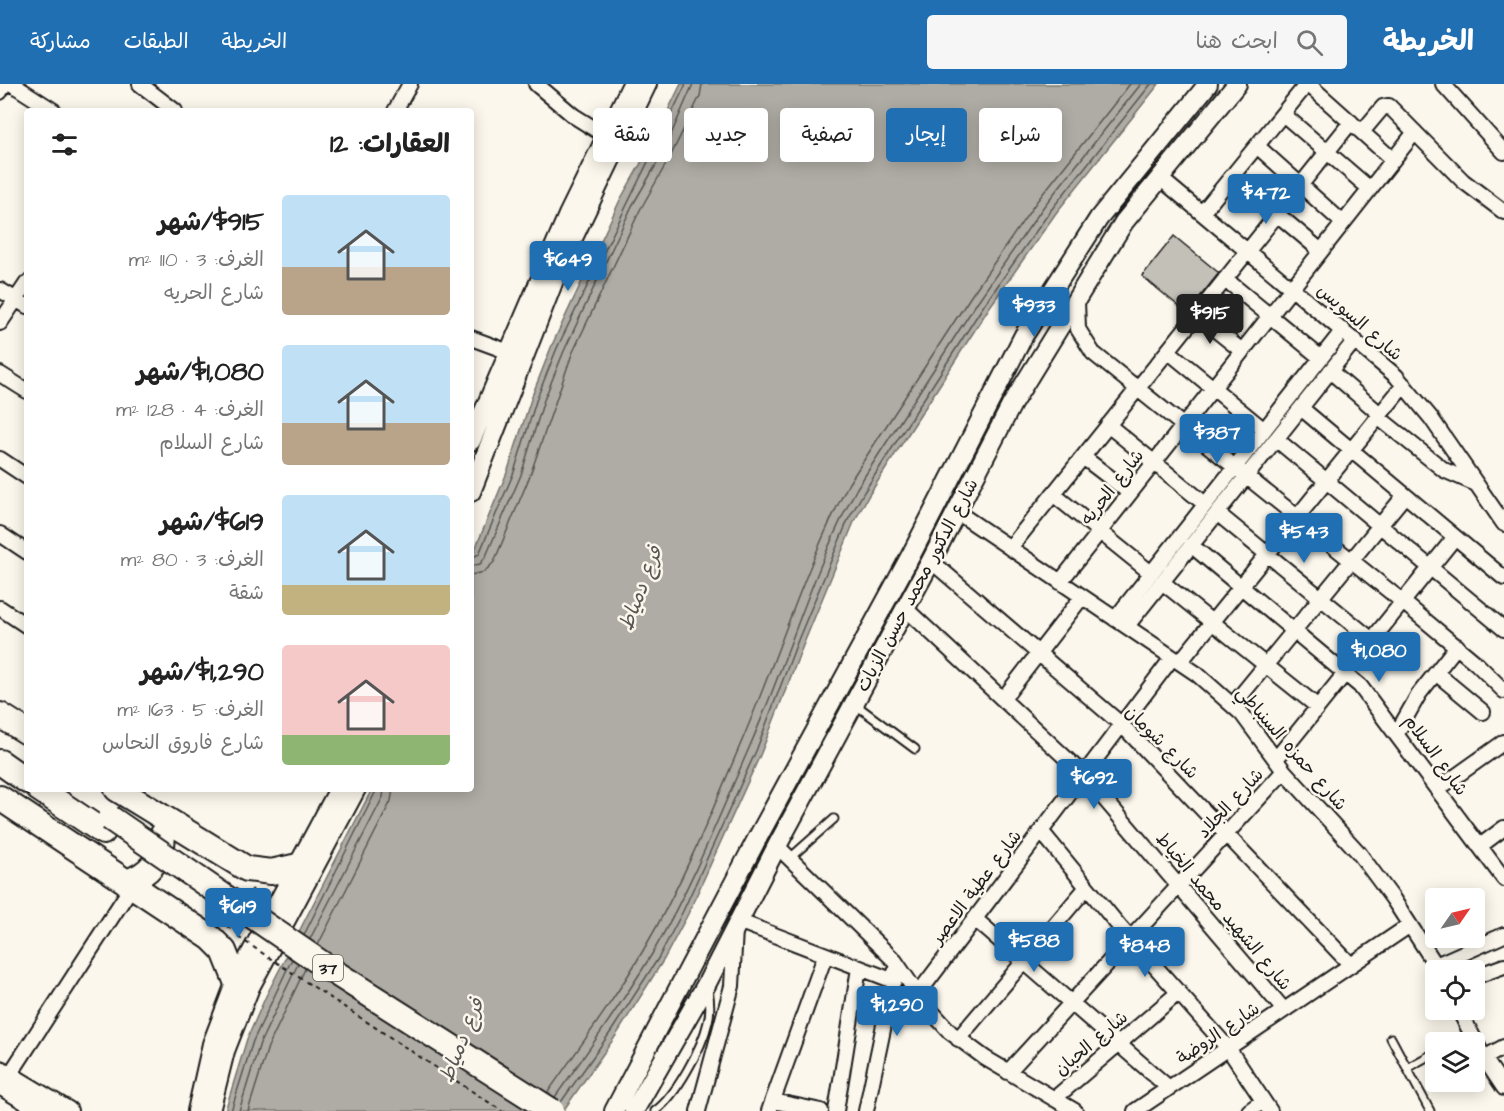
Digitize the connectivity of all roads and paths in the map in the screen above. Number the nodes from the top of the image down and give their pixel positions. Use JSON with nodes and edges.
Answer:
{"nodes":[{"id":1,"x":4,"y":84,"type":"edge"},
{"id":2,"x":12,"y":84,"type":"edge"},
{"id":3,"x":140,"y":84,"type":"edge"},
{"id":4,"x":410,"y":84,"type":"edge"},
{"id":5,"x":536,"y":84,"type":"edge"},
{"id":6,"x":632,"y":84,"type":"edge"},
{"id":7,"x":647,"y":84,"type":"edge"},
{"id":8,"x":1208,"y":84,"type":"edge"},
{"id":9,"x":1237,"y":84,"type":"edge"},
{"id":10,"x":1308,"y":84,"type":"edge"},
{"id":11,"x":1443,"y":84,"type":"edge"},
{"id":12,"x":0,"y":92,"type":"edge"},
{"id":13,"x":49,"y":108,"type":"edge"},
{"id":14,"x":171,"y":108,"type":"edge"},
{"id":15,"x":397,"y":108,"type":"edge"},
{"id":16,"x":620,"y":108,"type":"edge"},
{"id":17,"x":1283,"y":114,"type":"junction"},
{"id":18,"x":1356,"y":127,"type":"junction"},
{"id":19,"x":593,"y":128,"type":"edge"},
{"id":20,"x":1415,"y":132,"type":"junction"},
{"id":21,"x":1257,"y":146,"type":"junction"},
{"id":22,"x":1327,"y":152,"type":"junction"},
{"id":23,"x":1504,"y":152,"type":"edge"},
{"id":24,"x":1393,"y":160,"type":"junction"},
{"id":25,"x":594,"y":162,"type":"edge"},
{"id":26,"x":1233,"y":176,"type":"junction"},
{"id":27,"x":1160,"y":178,"type":"junction"},
{"id":28,"x":1301,"y":185,"type":"junction"},
{"id":29,"x":1370,"y":189,"type":"junction"},
{"id":30,"x":1504,"y":212,"type":"edge"},
{"id":31,"x":1202,"y":213,"type":"junction"},
{"id":32,"x":1278,"y":214,"type":"junction"},
{"id":33,"x":1343,"y":223,"type":"junction"},
{"id":34,"x":1248,"y":251,"type":"junction"},
{"id":35,"x":1321,"y":251,"type":"junction"},
{"id":36,"x":1225,"y":279,"type":"junction"},
{"id":37,"x":1292,"y":288,"type":"junction"},
{"id":38,"x":0,"y":290,"type":"edge"},
{"id":39,"x":1078,"y":295,"type":"junction"},
{"id":40,"x":21,"y":303,"type":"edge"},
{"id":41,"x":1036,"y":315,"type":"junction"},
{"id":42,"x":1197,"y":315,"type":"junction"},
{"id":43,"x":1270,"y":316,"type":"junction"},
{"id":44,"x":0,"y":323,"type":"edge"},
{"id":45,"x":1059,"y":328,"type":"junction"},
{"id":46,"x":1343,"y":330,"type":"junction"},
{"id":47,"x":474,"y":339,"type":"edge"},
{"id":48,"x":1355,"y":340,"type":"junction"},
{"id":49,"x":1168,"y":351,"type":"junction"},
{"id":50,"x":1242,"y":351,"type":"junction"},
{"id":51,"x":509,"y":352,"type":"junction"},
{"id":52,"x":1013,"y":356,"type":"junction"},
{"id":53,"x":1321,"y":358,"type":"junction"},
{"id":54,"x":1038,"y":366,"type":"junction"},
{"id":55,"x":1330,"y":371,"type":"junction"},
{"id":56,"x":0,"y":374,"type":"edge"},
{"id":57,"x":1404,"y":385,"type":"junction"},
{"id":58,"x":1213,"y":388,"type":"junction"},
{"id":59,"x":24,"y":389,"type":"edge"},
{"id":60,"x":1137,"y":389,"type":"junction"},
{"id":61,"x":1301,"y":408,"type":"junction"},
{"id":62,"x":1379,"y":416,"type":"junction"},
{"id":63,"x":1108,"y":425,"type":"junction"},
{"id":64,"x":1183,"y":426,"type":"junction"},
{"id":65,"x":1264,"y":430,"type":"junction"},
{"id":66,"x":474,"y":434,"type":"edge"},
{"id":67,"x":1276,"y":440,"type":"junction"},
{"id":68,"x":1352,"y":450,"type":"junction"},
{"id":69,"x":1083,"y":457,"type":"junction"},
{"id":70,"x":0,"y":459,"type":"edge"},
{"id":71,"x":1154,"y":463,"type":"junction"},
{"id":72,"x":1235,"y":467,"type":"junction"},
{"id":73,"x":24,"y":475,"type":"edge"},
{"id":74,"x":1246,"y":476,"type":"junction"},
{"id":75,"x":1326,"y":481,"type":"junction"},
{"id":76,"x":1474,"y":483,"type":"junction"},
{"id":77,"x":474,"y":484,"type":"edge"},
{"id":78,"x":1130,"y":493,"type":"junction"},
{"id":79,"x":1053,"y":494,"type":"junction"},
{"id":80,"x":1405,"y":495,"type":"junction"},
{"id":81,"x":1211,"y":509,"type":"junction"},
{"id":82,"x":957,"y":512,"type":"junction"},
{"id":83,"x":1297,"y":517,"type":"junction"},
{"id":84,"x":1504,"y":524,"type":"edge"},
{"id":85,"x":1380,"y":526,"type":"junction"},
{"id":86,"x":1100,"y":532,"type":"junction"},
{"id":87,"x":0,"y":534,"type":"edge"},
{"id":88,"x":1455,"y":537,"type":"junction"},
{"id":89,"x":1191,"y":545,"type":"junction"},
{"id":90,"x":1010,"y":548,"type":"junction"},
{"id":91,"x":24,"y":550,"type":"edge"},
{"id":92,"x":1267,"y":554,"type":"junction"},
{"id":93,"x":1351,"y":560,"type":"junction"},
{"id":94,"x":931,"y":561,"type":"junction"},
{"id":95,"x":1431,"y":568,"type":"junction"},
{"id":96,"x":1157,"y":577,"type":"junction"},
{"id":97,"x":1504,"y":578,"type":"edge"},
{"id":98,"x":1060,"y":582,"type":"junction"},
{"id":99,"x":1241,"y":586,"type":"junction"},
{"id":100,"x":1083,"y":597,"type":"junction"},
{"id":101,"x":1321,"y":598,"type":"junction"},
{"id":102,"x":1403,"y":602,"type":"junction"},
{"id":103,"x":0,"y":608,"type":"edge"},
{"id":104,"x":906,"y":609,"type":"junction"},
{"id":105,"x":1212,"y":622,"type":"junction"},
{"id":106,"x":1121,"y":623,"type":"junction"},
{"id":107,"x":24,"y":624,"type":"edge"},
{"id":108,"x":1504,"y":628,"type":"edge"},
{"id":109,"x":1294,"y":630,"type":"junction"},
{"id":110,"x":1372,"y":640,"type":"junction"},
{"id":111,"x":1457,"y":646,"type":"junction"},
{"id":112,"x":1039,"y":653,"type":"junction"},
{"id":113,"x":1176,"y":660,"type":"junction"},
{"id":114,"x":1266,"y":665,"type":"junction"},
{"id":115,"x":1346,"y":672,"type":"junction"},
{"id":116,"x":1436,"y":673,"type":"junction"},
{"id":117,"x":1504,"y":691,"type":"edge"},
{"id":118,"x":1003,"y":699,"type":"junction"},
{"id":119,"x":854,"y":704,"type":"junction"},
{"id":120,"x":1233,"y":705,"type":"junction"},
{"id":121,"x":1318,"y":707,"type":"junction"},
{"id":122,"x":1483,"y":712,"type":"dead end"},
{"id":123,"x":0,"y":715,"type":"edge"},
{"id":124,"x":1122,"y":725,"type":"junction"},
{"id":125,"x":24,"y":730,"type":"edge"},
{"id":126,"x":1397,"y":733,"type":"junction"},
{"id":127,"x":1504,"y":742,"type":"edge"},
{"id":128,"x":0,"y":745,"type":"edge"},
{"id":129,"x":915,"y":749,"type":"dead end"},
{"id":130,"x":24,"y":761,"type":"edge"},
{"id":131,"x":0,"y":762,"type":"edge"},
{"id":132,"x":1280,"y":765,"type":"junction"},
{"id":133,"x":1084,"y":775,"type":"junction"},
{"id":134,"x":24,"y":779,"type":"edge"},
{"id":135,"x":1438,"y":789,"type":"junction"},
{"id":136,"x":45,"y":792,"type":"edge"},
{"id":137,"x":69,"y":792,"type":"edge"},
{"id":138,"x":122,"y":792,"type":"edge"},
{"id":139,"x":337,"y":792,"type":"edge"},
{"id":140,"x":354,"y":792,"type":"edge"},
{"id":141,"x":0,"y":798,"type":"edge"},
{"id":142,"x":157,"y":814,"type":"junction"},
{"id":143,"x":834,"y":819,"type":"dead end"},
{"id":144,"x":106,"y":825,"type":"junction"},
{"id":145,"x":1504,"y":828,"type":"edge"},
{"id":146,"x":1041,"y":831,"type":"junction"},
{"id":147,"x":1226,"y":834,"type":"junction"},
{"id":148,"x":1480,"y":846,"type":"junction"},
{"id":149,"x":783,"y":852,"type":"junction"},
{"id":150,"x":298,"y":866,"type":"junction"},
{"id":151,"x":1504,"y":879,"type":"edge"},
{"id":152,"x":129,"y":884,"type":"junction"},
{"id":153,"x":1178,"y":885,"type":"junction"},
{"id":154,"x":254,"y":887,"type":"dead end"},
{"id":155,"x":1087,"y":887,"type":"junction"},
{"id":156,"x":264,"y":894,"type":"dead end"},
{"id":157,"x":975,"y":919,"type":"junction"},
{"id":158,"x":736,"y":925,"type":"junction"},
{"id":159,"x":1410,"y":925,"type":"junction"},
{"id":160,"x":228,"y":926,"type":"dead end"},
{"id":161,"x":238,"y":932,"type":"dead end"},
{"id":162,"x":1504,"y":935,"type":"edge"},
{"id":163,"x":237,"y":937,"type":"dead end"},
{"id":164,"x":1131,"y":939,"type":"junction"},
{"id":165,"x":825,"y":956,"type":"junction"},
{"id":166,"x":1432,"y":960,"type":"edge"},
{"id":167,"x":1453,"y":960,"type":"edge"},
{"id":168,"x":895,"y":961,"type":"junction"},
{"id":169,"x":1024,"y":961,"type":"junction"},
{"id":170,"x":1351,"y":965,"type":"junction"},
{"id":171,"x":1504,"y":966,"type":"edge"},
{"id":172,"x":859,"y":968,"type":"junction"},
{"id":173,"x":1485,"y":973,"type":"edge"},
{"id":174,"x":236,"y":981,"type":"junction"},
{"id":175,"x":894,"y":981,"type":"junction"},
{"id":176,"x":706,"y":985,"type":"junction"},
{"id":177,"x":1179,"y":992,"type":"junction"},
{"id":178,"x":918,"y":994,"type":"junction"},
{"id":179,"x":1071,"y":1003,"type":"junction"},
{"id":180,"x":1284,"y":1010,"type":"junction"},
{"id":181,"x":1391,"y":1038,"type":"dead end"},
{"id":182,"x":958,"y":1039,"type":"junction"},
{"id":183,"x":1119,"y":1044,"type":"junction"},
{"id":184,"x":1504,"y":1047,"type":"edge"},
{"id":185,"x":1228,"y":1048,"type":"junction"},
{"id":186,"x":1485,"y":1057,"type":"edge"},
{"id":187,"x":1425,"y":1058,"type":"edge"},
{"id":188,"x":1485,"y":1060,"type":"edge"},
{"id":189,"x":1407,"y":1068,"type":"junction"},
{"id":190,"x":1008,"y":1072,"type":"junction"},
{"id":191,"x":3,"y":1077,"type":"edge"},
{"id":192,"x":1169,"y":1088,"type":"junction"},
{"id":193,"x":1504,"y":1088,"type":"edge"},
{"id":194,"x":1054,"y":1099,"type":"junction"},
{"id":195,"x":771,"y":1106,"type":"edge"},
{"id":196,"x":1267,"y":1106,"type":"edge"},
{"id":197,"x":43,"y":1111,"type":"edge"},
{"id":198,"x":68,"y":1111,"type":"edge"},
{"id":199,"x":197,"y":1111,"type":"edge"},
{"id":200,"x":210,"y":1111,"type":"edge"},
{"id":201,"x":502,"y":1111,"type":"edge"},
{"id":202,"x":522,"y":1111,"type":"edge"},
{"id":203,"x":552,"y":1111,"type":"edge"},
{"id":204,"x":614,"y":1111,"type":"edge"},
{"id":205,"x":634,"y":1111,"type":"edge"},
{"id":206,"x":655,"y":1111,"type":"edge"},
{"id":207,"x":698,"y":1111,"type":"edge"},
{"id":208,"x":821,"y":1111,"type":"edge"},
{"id":209,"x":836,"y":1111,"type":"edge"},
{"id":210,"x":866,"y":1111,"type":"edge"},
{"id":211,"x":1075,"y":1111,"type":"edge"},
{"id":212,"x":1135,"y":1111,"type":"edge"},
{"id":213,"x":1249,"y":1111,"type":"edge"},
{"id":214,"x":1430,"y":1111,"type":"edge"}],
"edges":[{"from":1,"to":12,"type":"street"},
{"from":2,"to":13,"type":"street"},
{"from":3,"to":14,"type":"street"},
{"from":4,"to":15,"type":"street"},
{"from":5,"to":19,"type":"street"},
{"from":6,"to":16,"type":"street"},
{"from":7,"to":77,"type":"street"},
{"from":8,"to":41,"type":"street","name":"شارع الدكتور محمد حسن الزيات"},
{"from":9,"to":27,"type":"street","name":"شارع الدكتور محمد حسن الزيات"},
{"from":10,"to":17,"type":"street"},
{"from":10,"to":18,"type":"street"},
{"from":11,"to":23,"type":"street"},
{"from":17,"to":21,"type":"street"},
{"from":17,"to":22,"type":"street"},
{"from":18,"to":20,"type":"street"},
{"from":18,"to":22,"type":"street"},
{"from":18,"to":24,"type":"street"},
{"from":20,"to":24,"type":"street","name":"شارع الحريه"},
{"from":20,"to":30,"type":"street"},
{"from":21,"to":26,"type":"street"},
{"from":21,"to":28,"type":"street"},
{"from":22,"to":28,"type":"street"},
{"from":22,"to":29,"type":"street"},
{"from":24,"to":29,"type":"street","name":"شارع الحريه"},
{"from":25,"to":51,"type":"street"},
{"from":26,"to":31,"type":"street"},
{"from":26,"to":32,"type":"street"},
{"from":27,"to":31,"type":"street","name":"شارع السويس"},
{"from":27,"to":39,"type":"street","name":"شارع الدكتور محمد حسن الزيات"},
{"from":28,"to":32,"type":"street"},
{"from":28,"to":33,"type":"street"},
{"from":29,"to":33,"type":"street","name":"شارع الحريه"},
{"from":31,"to":34,"type":"street","name":"شارع السويس"},
{"from":32,"to":34,"type":"street"},
{"from":32,"to":35,"type":"street"},
{"from":33,"to":35,"type":"street","name":"شارع الحريه"},
{"from":34,"to":36,"type":"street"},
{"from":34,"to":37,"type":"street","name":"شارع السويس"},
{"from":35,"to":37,"type":"street","name":"شارع الحريه"},
{"from":36,"to":42,"type":"street"},
{"from":36,"to":43,"type":"street"},
{"from":37,"to":43,"type":"street","name":"شارع الحريه"},
{"from":37,"to":46,"type":"street","name":"شارع السويس"},
{"from":38,"to":40,"type":"street"},
{"from":39,"to":45,"type":"street","name":"شارع الدكتور محمد حسن الزيات"},
{"from":39,"to":60,"type":"street"},
{"from":40,"to":44,"type":"street"},
{"from":41,"to":45,"type":"street"},
{"from":41,"to":52,"type":"street","name":"شارع الدكتور محمد حسن الزيات"},
{"from":42,"to":49,"type":"street"},
{"from":42,"to":50,"type":"street"},
{"from":43,"to":50,"type":"street","name":"شارع الحريه"},
{"from":43,"to":53,"type":"street"},
{"from":45,"to":54,"type":"street","name":"شارع الدكتور محمد حسن الزيات"},
{"from":46,"to":48,"type":"street","name":"شارع السويس"},
{"from":46,"to":53,"type":"street"},
{"from":47,"to":51,"type":"street"},
{"from":48,"to":55,"type":"street"},
{"from":48,"to":57,"type":"street","name":"شارع السويس"},
{"from":49,"to":58,"type":"street"},
{"from":49,"to":60,"type":"street"},
{"from":50,"to":58,"type":"street","name":"شارع الحريه"},
{"from":51,"to":66,"type":"street"},
{"from":52,"to":54,"type":"street"},
{"from":52,"to":204,"type":"street","name":"شارع الدكتور محمد حسن الزيات"},
{"from":53,"to":65,"type":"street"},
{"from":54,"to":82,"type":"street","name":"شارع الدكتور محمد حسن الزيات"},
{"from":55,"to":61,"type":"street"},
{"from":55,"to":62,"type":"street"},
{"from":56,"to":59,"type":"street"},
{"from":57,"to":62,"type":"street","name":"شارع عطية الاعصر"},
{"from":57,"to":76,"type":"street","name":"شارع السويس"},
{"from":58,"to":64,"type":"street","name":"شارع الحريه"},
{"from":58,"to":65,"type":"street"},
{"from":60,"to":63,"type":"street"},
{"from":60,"to":64,"type":"street"},
{"from":61,"to":67,"type":"street"},
{"from":61,"to":68,"type":"street"},
{"from":62,"to":68,"type":"street","name":"شارع عطية الاعصر"},
{"from":62,"to":76,"type":"street"},
{"from":63,"to":69,"type":"street"},
{"from":63,"to":71,"type":"street"},
{"from":64,"to":71,"type":"street","name":"شارع الحريه"},
{"from":64,"to":72,"type":"street"},
{"from":65,"to":72,"type":"street"},
{"from":67,"to":74,"type":"street"},
{"from":67,"to":75,"type":"street"},
{"from":68,"to":75,"type":"street","name":"شارع عطية الاعصر"},
{"from":68,"to":80,"type":"street"},
{"from":69,"to":78,"type":"street"},
{"from":69,"to":79,"type":"street"},
{"from":70,"to":73,"type":"street"},
{"from":71,"to":78,"type":"street","name":"شارع الحريه"},
{"from":71,"to":81,"type":"street"},
{"from":72,"to":74,"type":"street"},
{"from":72,"to":81,"type":"street"},
{"from":74,"to":81,"type":"street"},
{"from":74,"to":83,"type":"street"},
{"from":75,"to":83,"type":"street","name":"شارع عطية الاعصر"},
{"from":75,"to":85,"type":"street"},
{"from":76,"to":84,"type":"street","name":"شارع السويس"},
{"from":78,"to":86,"type":"street","name":"شارع الحريه"},
{"from":79,"to":86,"type":"street"},
{"from":79,"to":90,"type":"street"},
{"from":80,"to":85,"type":"street"},
{"from":80,"to":88,"type":"street"},
{"from":81,"to":89,"type":"street"},
{"from":81,"to":92,"type":"street"},
{"from":81,"to":96,"type":"street"},
{"from":82,"to":90,"type":"street","name":"شارع حمزه السنباطي"},
{"from":82,"to":94,"type":"street","name":"شارع الدكتور محمد حسن الزيات"},
{"from":83,"to":92,"type":"street","name":"شارع عطية الاعصر"},
{"from":83,"to":93,"type":"street"},
{"from":85,"to":93,"type":"street"},
{"from":85,"to":95,"type":"street"},
{"from":86,"to":96,"type":"street"},
{"from":86,"to":98,"type":"street","name":"شارع الحريه"},
{"from":87,"to":91,"type":"street"},
{"from":88,"to":95,"type":"street","name":"شارع الجلاد"},
{"from":88,"to":97,"type":"street"},
{"from":89,"to":96,"type":"street"},
{"from":89,"to":99,"type":"street","name":"شارع السلام"},
{"from":90,"to":98,"type":"street","name":"شارع حمزه السنباطي"},
{"from":92,"to":99,"type":"street","name":"شارع عطية الاعصر"},
{"from":92,"to":101,"type":"street"},
{"from":93,"to":101,"type":"street"},
{"from":93,"to":102,"type":"street"},
{"from":94,"to":104,"type":"street","name":"شارع الدكتور محمد حسن الزيات"},
{"from":94,"to":112,"type":"street","name":"شارع شومان"},
{"from":95,"to":102,"type":"street","name":"شارع الجلاد"},
{"from":95,"to":108,"type":"street"},
{"from":96,"to":105,"type":"street"},
{"from":96,"to":106,"type":"street"},
{"from":98,"to":100,"type":"street","name":"شارع حمزه السنباطي"},
{"from":99,"to":105,"type":"street","name":"شارع عطية الاعصر"},
{"from":99,"to":109,"type":"street","name":"شارع السلام"},
{"from":100,"to":106,"type":"street","name":"شارع حمزه السنباطي"},
{"from":100,"to":112,"type":"street"},
{"from":101,"to":109,"type":"street"},
{"from":101,"to":110,"type":"street"},
{"from":102,"to":110,"type":"street","name":"شارع الجلاد"},
{"from":102,"to":111,"type":"street"},
{"from":103,"to":107,"type":"street"},
{"from":104,"to":118,"type":"street","name":"شارع الشهيد محمد الخياط"},
{"from":104,"to":119,"type":"street","name":"شارع الدكتور محمد حسن الزيات"},
{"from":105,"to":113,"type":"street","name":"شارع عطية الاعصر"},
{"from":105,"to":114,"type":"street"},
{"from":106,"to":113,"type":"street","name":"شارع حمزه السنباطي"},
{"from":109,"to":114,"type":"street"},
{"from":109,"to":115,"type":"street","name":"شارع السلام"},
{"from":110,"to":115,"type":"street","name":"شارع الجلاد"},
{"from":111,"to":116,"type":"street"},
{"from":111,"to":117,"type":"street"},
{"from":112,"to":118,"type":"street"},
{"from":112,"to":124,"type":"street","name":"شارع شومان"},
{"from":113,"to":120,"type":"street","name":"شارع حمزه السنباطي"},
{"from":113,"to":124,"type":"street","name":"شارع عطية الاعصر"},
{"from":114,"to":120,"type":"street"},
{"from":114,"to":121,"type":"street"},
{"from":115,"to":121,"type":"street","name":"شارع الجلاد"},
{"from":115,"to":126,"type":"street","name":"شارع السلام"},
{"from":116,"to":122,"type":"street"},
{"from":116,"to":126,"type":"street"},
{"from":118,"to":133,"type":"street","name":"شارع الشهيد محمد الخياط"},
{"from":119,"to":129,"type":"lane"},
{"from":119,"to":149,"type":"street","name":"شارع الدكتور محمد حسن الزيات"},
{"from":120,"to":132,"type":"street","name":"شارع حمزه السنباطي"},
{"from":121,"to":132,"type":"street","name":"شارع الجلاد"},
{"from":123,"to":125,"type":"highway"},
{"from":124,"to":133,"type":"street","name":"شارع عطية الاعصر"},
{"from":124,"to":147,"type":"street","name":"شارع شومان"},
{"from":126,"to":135,"type":"street","name":"شارع السلام"},
{"from":127,"to":135,"type":"street"},
{"from":128,"to":130,"type":"highway"},
{"from":131,"to":134,"type":"highway"},
{"from":132,"to":147,"type":"street","name":"شارع الجلاد"},
{"from":132,"to":159,"type":"street","name":"شارع حمزه السنباطي"},
{"from":133,"to":146,"type":"street","name":"شارع عطية الاعصر"},
{"from":133,"to":153,"type":"street","name":"شارع الشهيد محمد الخياط"},
{"from":135,"to":148,"type":"street","name":"شارع السلام"},
{"from":136,"to":144,"type":"highway","number":"37"},
{"from":137,"to":144,"type":"highway","number":"37"},
{"from":138,"to":142,"type":"highway"},
{"from":139,"to":150,"type":"street"},
{"from":140,"to":200,"type":"street"},
{"from":141,"to":152,"type":"highway"},
{"from":142,"to":150,"type":"highway"},
{"from":142,"to":152,"type":"highway"},
{"from":143,"to":149,"type":"lane"},
{"from":144,"to":202,"type":"highway","number":"37"},
{"from":144,"to":203,"type":"highway","number":"37","bridge":true},
{"from":145,"to":148,"type":"street"},
{"from":146,"to":155,"type":"street"},
{"from":146,"to":157,"type":"street","name":"شارع عطية الاعصر"},
{"from":147,"to":153,"type":"street","name":"شارع الجلاد"},
{"from":147,"to":170,"type":"street","name":"شارع شومان"},
{"from":148,"to":151,"type":"street","name":"شارع السلام"},
{"from":149,"to":158,"type":"street","name":"شارع الدكتور محمد حسن الزيات"},
{"from":149,"to":168,"type":"street"},
{"from":150,"to":174,"type":"street"},
{"from":152,"to":174,"type":"highway"},
{"from":152,"to":191,"type":"street"},
{"from":153,"to":164,"type":"street","name":"شارع الجلاد"},
{"from":153,"to":180,"type":"street","name":"شارع الشهيد محمد الخياط"},
{"from":154,"to":156,"type":"path"},
{"from":155,"to":164,"type":"street"},
{"from":155,"to":169,"type":"street"},
{"from":157,"to":169,"type":"street"},
{"from":157,"to":178,"type":"street","name":"شارع عطية الاعصر"},
{"from":158,"to":165,"type":"street"},
{"from":158,"to":176,"type":"street","name":"شارع الدكتور محمد حسن الزيات"},
{"from":158,"to":207,"type":"street"},
{"from":159,"to":166,"type":"street","name":"شارع حمزه السنباطي"},
{"from":159,"to":170,"type":"street","name":"شارع الروضة"},
{"from":160,"to":161,"type":"path"},
{"from":162,"to":167,"type":"street"},
{"from":163,"to":201,"type":"path","bridge":true},
{"from":164,"to":177,"type":"street"},
{"from":164,"to":179,"type":"street","name":"شارع الجلاد"},
{"from":165,"to":172,"type":"street"},
{"from":165,"to":195,"type":"street"},
{"from":168,"to":175,"type":"street"},
{"from":168,"to":178,"type":"street"},
{"from":169,"to":179,"type":"street"},
{"from":169,"to":182,"type":"street"},
{"from":170,"to":180,"type":"street","name":"شارع الروضة"},
{"from":171,"to":173,"type":"street"},
{"from":172,"to":175,"type":"street"},
{"from":172,"to":209,"type":"street"},
{"from":174,"to":199,"type":"street"},
{"from":175,"to":210,"type":"street"},
{"from":176,"to":205,"type":"street","name":"شارع الدكتور محمد حسن الزيات"},
{"from":176,"to":206,"type":"lane"},
{"from":177,"to":183,"type":"street","name":"شارع الحبان"},
{"from":177,"to":185,"type":"street"},
{"from":178,"to":182,"type":"street"},
{"from":179,"to":183,"type":"street"},
{"from":179,"to":190,"type":"street","name":"شارع الجلاد"},
{"from":180,"to":185,"type":"street","name":"شارع الروضة"},
{"from":181,"to":189,"type":"lane"},
{"from":182,"to":190,"type":"street"},
{"from":183,"to":192,"type":"street"},
{"from":183,"to":194,"type":"street","name":"شارع الحبان"},
{"from":184,"to":186,"type":"street"},
{"from":185,"to":192,"type":"street","name":"شارع الروضة"},
{"from":185,"to":196,"type":"street"},
{"from":187,"to":189,"type":"lane"},
{"from":188,"to":193,"type":"street"},
{"from":189,"to":214,"type":"lane"},
{"from":190,"to":194,"type":"street"},
{"from":191,"to":197,"type":"street"},
{"from":191,"to":198,"type":"street"},
{"from":192,"to":212,"type":"street","name":"شارع الروضة"},
{"from":194,"to":211,"type":"street"},
{"from":195,"to":208,"type":"street"},
{"from":196,"to":213,"type":"street"}]}
